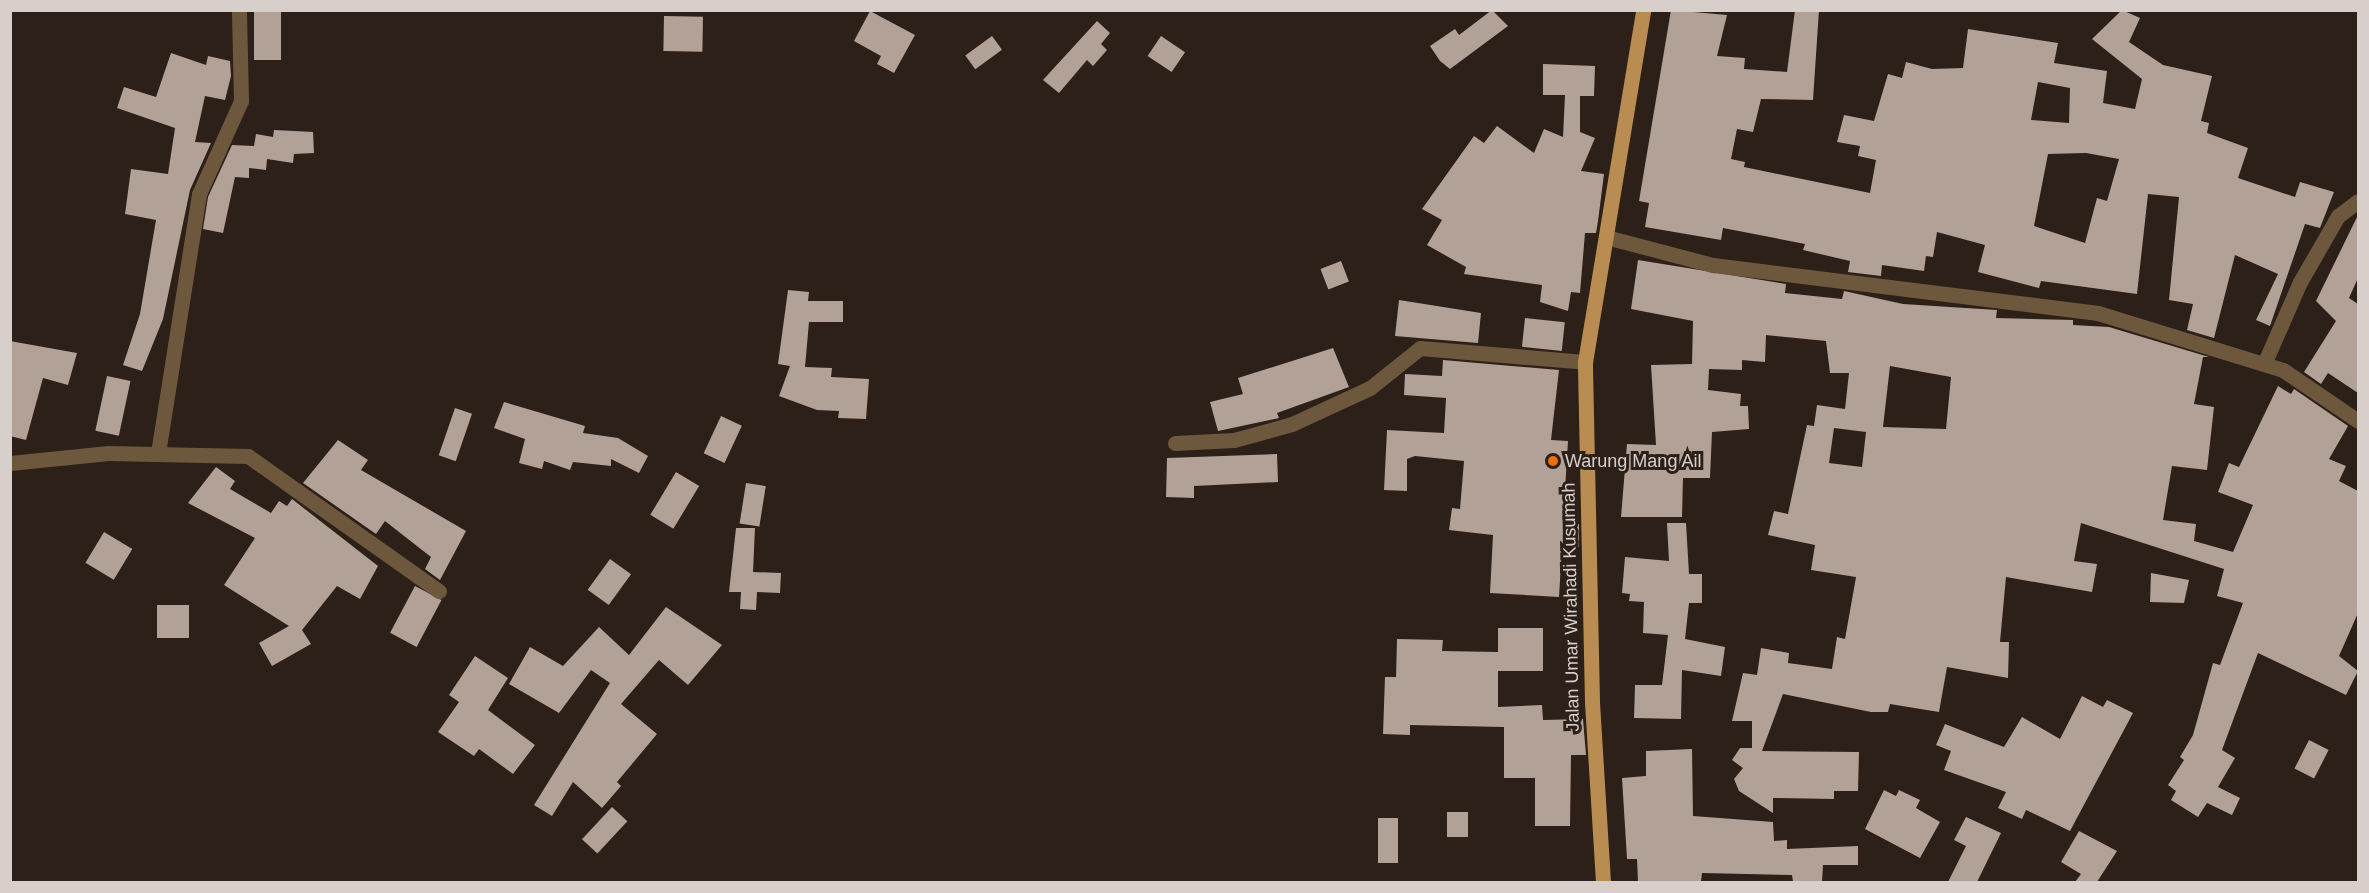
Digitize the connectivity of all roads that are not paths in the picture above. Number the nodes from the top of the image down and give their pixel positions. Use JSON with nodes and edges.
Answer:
{"nodes":[{"id":1,"x":239,"y":10,"type":"edge"},
{"id":2,"x":1643,"y":10,"type":"edge"},
{"id":3,"x":2358,"y":201,"type":"edge"},
{"id":4,"x":1606,"y":237,"type":"junction"},
{"id":5,"x":1585,"y":362,"type":"junction"},
{"id":6,"x":2264,"y":364,"type":"junction"},
{"id":7,"x":2358,"y":421,"type":"edge"},
{"id":8,"x":1175,"y":443,"type":"dead end"},
{"id":9,"x":158,"y":453,"type":"junction"},
{"id":10,"x":10,"y":463,"type":"edge"},
{"id":11,"x":439,"y":591,"type":"dead end"},
{"id":12,"x":1603,"y":882,"type":"edge"}],
"edges":[{"from":1,"to":9,"type":"street"},
{"from":2,"to":4,"type":"main road","name":"Jalan Umar Wirahadi Kusumah"},
{"from":3,"to":6,"type":"street"},
{"from":4,"to":5,"type":"main road","name":"Jalan Umar Wirahadi Kusumah"},
{"from":4,"to":6,"type":"street"},
{"from":5,"to":8,"type":"street"},
{"from":5,"to":12,"type":"main road","name":"Jalan Umar Wirahadi Kusumah"},
{"from":6,"to":7,"type":"street"},
{"from":9,"to":10,"type":"street"},
{"from":9,"to":11,"type":"street"}]}
